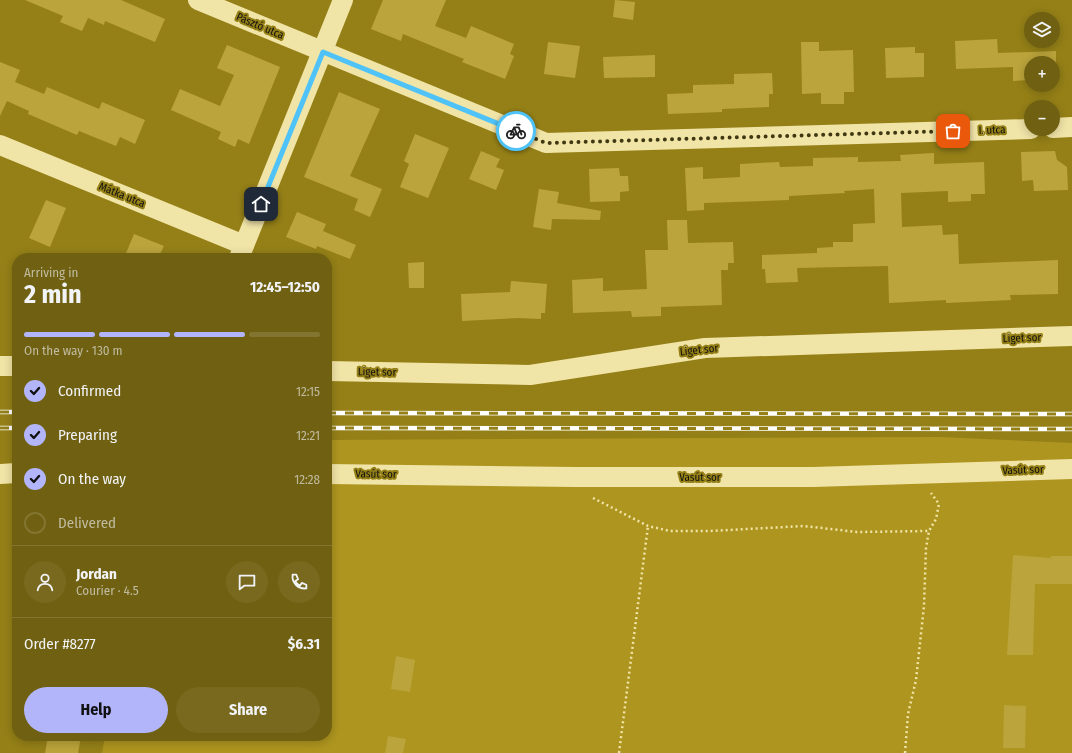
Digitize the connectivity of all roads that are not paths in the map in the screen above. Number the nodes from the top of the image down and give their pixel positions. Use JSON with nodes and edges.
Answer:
{"nodes":[{"id":1,"x":198,"y":0,"type":"edge"},
{"id":2,"x":344,"y":0,"type":"edge"},
{"id":3,"x":323,"y":52,"type":"junction"},
{"id":4,"x":1072,"y":127,"type":"edge"},
{"id":5,"x":1060,"y":128,"type":"edge"},
{"id":6,"x":1024,"y":129,"type":"edge"},
{"id":7,"x":0,"y":145,"type":"edge"},
{"id":8,"x":241,"y":252,"type":"edge"},
{"id":9,"x":1072,"y":336,"type":"edge"},
{"id":10,"x":0,"y":366,"type":"edge"},
{"id":11,"x":12,"y":366,"type":"edge"},
{"id":12,"x":332,"y":371,"type":"edge"},
{"id":13,"x":1072,"y":469,"type":"edge"},
{"id":14,"x":0,"y":474,"type":"edge"},
{"id":15,"x":12,"y":474,"type":"edge"},
{"id":16,"x":332,"y":474,"type":"edge"}],
"edges":[{"from":1,"to":3,"type":"street","name":"Pásztó utca"},
{"from":2,"to":3,"type":"street"},
{"from":3,"to":6,"type":"street","name":"I. utca"},
{"from":3,"to":8,"type":"street"},
{"from":4,"to":5,"type":"street"},
{"from":7,"to":8,"type":"street","name":"Mátka utca"},
{"from":9,"to":12,"type":"street","name":"Liget sor"},
{"from":10,"to":11,"type":"street"},
{"from":13,"to":16,"type":"street","name":"Vasút sor"},
{"from":14,"to":15,"type":"street"}]}
